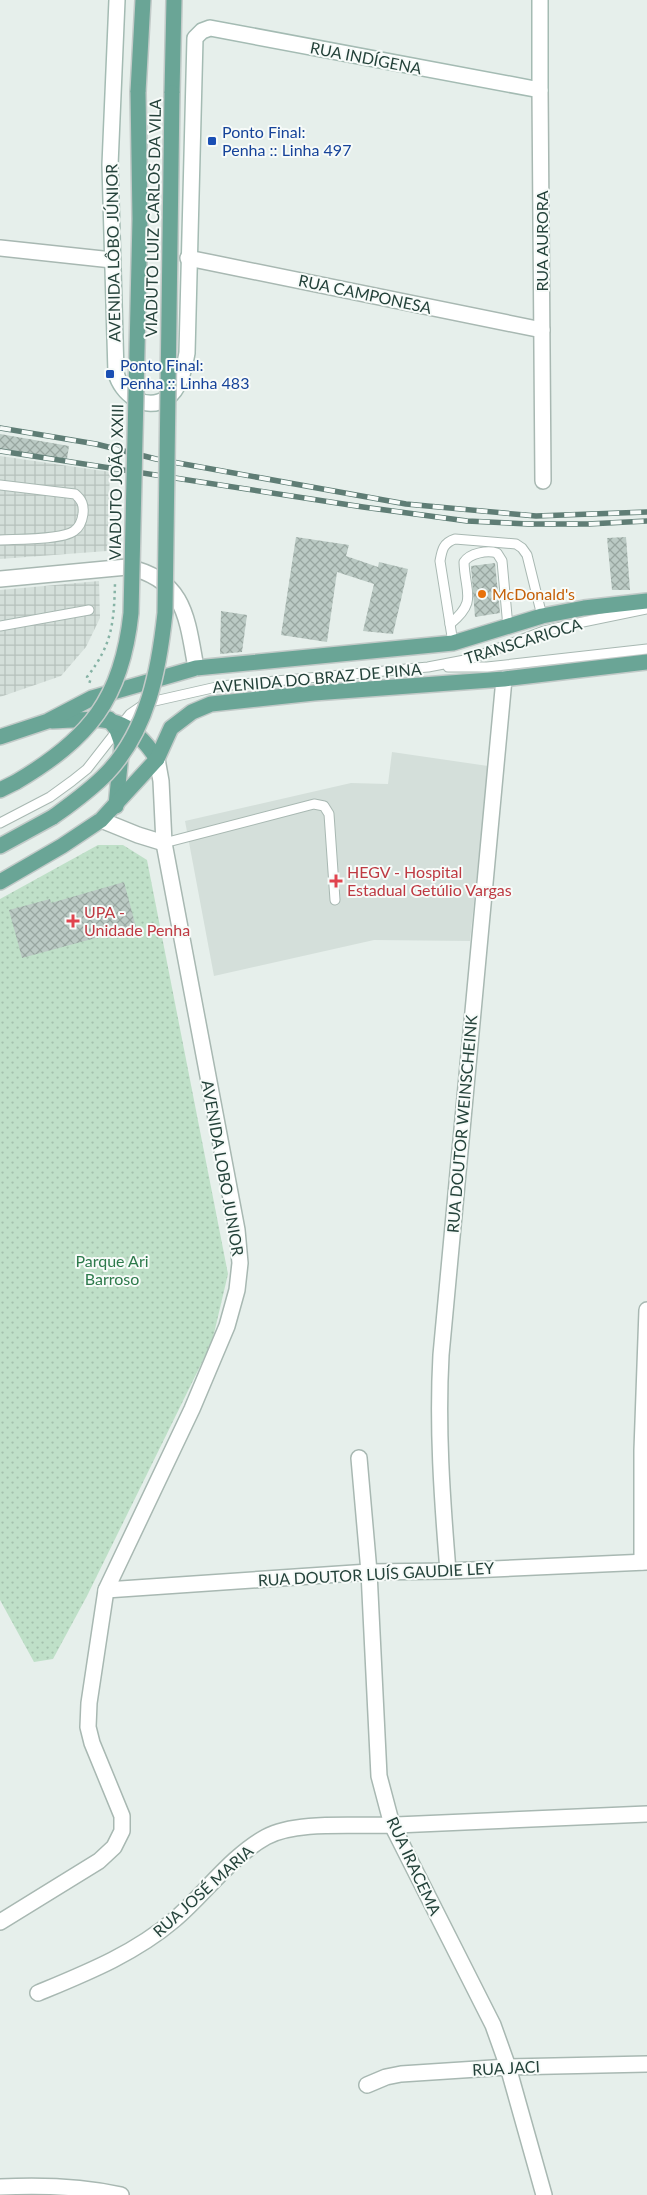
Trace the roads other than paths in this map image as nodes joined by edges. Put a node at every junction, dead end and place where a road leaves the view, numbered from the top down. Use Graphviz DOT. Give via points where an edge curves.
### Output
graph roads {
  1 [pos="117,0"];
  2 [pos="143,0"];
  3 [pos="174,0"];
  4 [pos="540,0"];
  5 [pos="195,38"];
  6 [pos="540,90"];
  7 [pos="0,248"];
  8 [pos="188,258"];
  9 [pos="112,260"];
  10 [pos="542,330"];
  11 [pos="543,481"];
  12 [pos="0,485"];
  13 [pos="0,540"];
  14 [pos="0,579"];
  15 [pos="647,601"];
  16 [pos="89,610"];
  17 [pos="647,610"];
  18 [pos="542,616"];
  19 [pos="450,624"];
  20 [pos="0,626"];
  21 [pos="508,627"];
  22 [pos="453,643"];
  23 [pos="647,649"];
  24 [pos="647,662"];
  25 [pos="428,666"];
  26 [pos="196,668"];
  27 [pos="504,679"];
  28 [pos="48,721"];
  29 [pos="116,724"];
  30 [pos="0,737"];
  31 [pos="157,759"];
  32 [pos="0,790"];
  33 [pos="116,806"];
  34 [pos="101,820"];
  35 [pos="0,823"];
  36 [pos="164,842"];
  37 [pos="0,846"];
  38 [pos="0,882"];
  39 [pos="335,900"];
  40 [pos="647,1310"];
  41 [pos="359,1458"];
  42 [pos="645,1562"];
  43 [pos="448,1571"];
  44 [pos="369,1572"];
  45 [pos="106,1590"];
  46 [pos="647,1814"];
  47 [pos="392,1825"];
  48 [pos="0,1922"];
  49 [pos="38,1993"];
  50 [pos="647,2064"];
  51 [pos="508,2067"];
  52 [pos="367,2085"];
  53 [pos="0,2187"];
  54 [pos="121,2195"];
  55 [pos="544,2195"];
  1 -- 9 [label="street, AVENIDA LÔBO JÚNIOR" via="110,165"];
  2 -- 32 [label="main road, VIADUTO JOÃO XXIII, bridge" via="138,92 140,219 128,637 113,688 101,709 71,745"];
  3 -- 37 [label="main road, VIADUTO LUIZ CARLOS DA VILA, bridge" via="162,641 149,702 129,742 108,773 53,817"];
  4 -- 6 [label="street, RUA AURORA"];
  5 -- 6 [label="street, RUA INDÍGENA" via="210,28"];
  5 -- 8 [label="street, AVENIDA LÔBO JÚNIOR"];
  6 -- 10 [label="street, RUA AURORA"];
  7 -- 9 [label="street"];
  8 -- 9 [label="street, AVENIDA LÔBO JÚNIOR" via="184,372 168,398 154,403 131,398 118,384"];
  8 -- 10 [label="street, RUA CAMPONESA"];
  10 -- 11 [label="street, RUA AURORA"];
  12 -- 13 [label="lane" via="75,494 84,507 81,523 74,531 62,536"];
  14 -- 26 [label="street" via="127,567 144,571 161,579 183,607"];
  15 -- 18 [label="main road, AVENIDA DO BRAZ DE PINA"];
  16 -- 20 [label="lane"];
  17 -- 25 [label="lane, TRANSCARIOCA" via="569,625 470,658"];
  18 -- 19 [label="lane" via="527,555 522,548 516,544 455,540 442,548 440,561"];
  18 -- 21 [label="main road, AVENIDA DO BRAZ DE PINA"];
  19 -- 21 [label="lane" via="466,608 469,600 464,562 472,555 492,551 497,552 502,561"];
  19 -- 22 [label="lane"];
  21 -- 22 [label="main road, AVENIDA DO BRAZ DE PINA"];
  22 -- 26 [label="main road, AVENIDA DO BRAZ DE PINA"];
  23 -- 25 [label="lane, TRANSCARIOCA" via="487,667"];
  24 -- 27 [label="main road, AVENIDA DO BRAZ DE PINA"];
  25 -- 29 [label="lane, TRANSCARIOCA" via="221,686 146,703"];
  26 -- 28 [label="main road, AVENIDA DO BRAZ DE PINA" via="92,698"];
  27 -- 31 [label="main road, AVENIDA DO BRAZ DE PINA" via="211,704 192,712 171,728"];
  27 -- 43 [label="street, RUA DOUTOR WEINSCHEINK" via="440,1355 439,1461"];
  28 -- 29 [label="main road"];
  28 -- 30 [label="main road, AVENIDA DO BRAZ DE PINA"];
  29 -- 31 [label="main road" via="138,735"];
  29 -- 33 [label="main road" via="122,755"];
  29 -- 35 [label="lane, TRANSCARIOCA" via="87,769 50,797"];
  31 -- 33 [label="main road, AVENIDA DO BRAZ DE PINA"];
  31 -- 36 [label="street, AVENIDA LOBO JUNIOR" via="162,781"];
  33 -- 34 [label="main road, AVENIDA DO BRAZ DE PINA"];
  34 -- 36 [label="street"];
  34 -- 38 [label="main road, AVENIDA DO BRAZ DE PINA"];
  36 -- 39 [label="lane" via="314,804 324,806 329,814"];
  36 -- 45 [label="street, AVENIDA LOBO JUNIOR" via="237,1230 240,1263 237,1290 227,1326 192,1409"];
  40 -- 42 [label="street" via="642,1450"];
  41 -- 44 [label="street, RUA IRACEMA"];
  42 -- 43 [label="street, RUA DOUTOR LUÍS GAUDIE LEY"];
  43 -- 44 [label="street, RUA DOUTOR LUÍS GAUDIE LEY"];
  44 -- 45 [label="street, RUA DOUTOR LUÍS GAUDIE LEY"];
  44 -- 47 [label="street, RUA IRACEMA" via="380,1776"];
  45 -- 48 [label="street, AVENIDA LOBO JUNIOR" via="88,1727 122,1816 122,1831 114,1847 99,1861"];
  46 -- 47 [label="street, RUA JOSÉ MARIA"];
  47 -- 49 [label="street, RUA JOSÉ MARIA" via="286,1829 268,1836 245,1851 200,1897 141,1946"];
  47 -- 51 [label="street, RUA IRACEMA" via="493,2026"];
  50 -- 51 [label="street, RUA JACI"];
  51 -- 52 [label="street, RUA JACI" via="400,2074"];
  51 -- 55 [label="street, RUA IRACEMA"];
  53 -- 54 [label="street" via="95,2189"];
}
